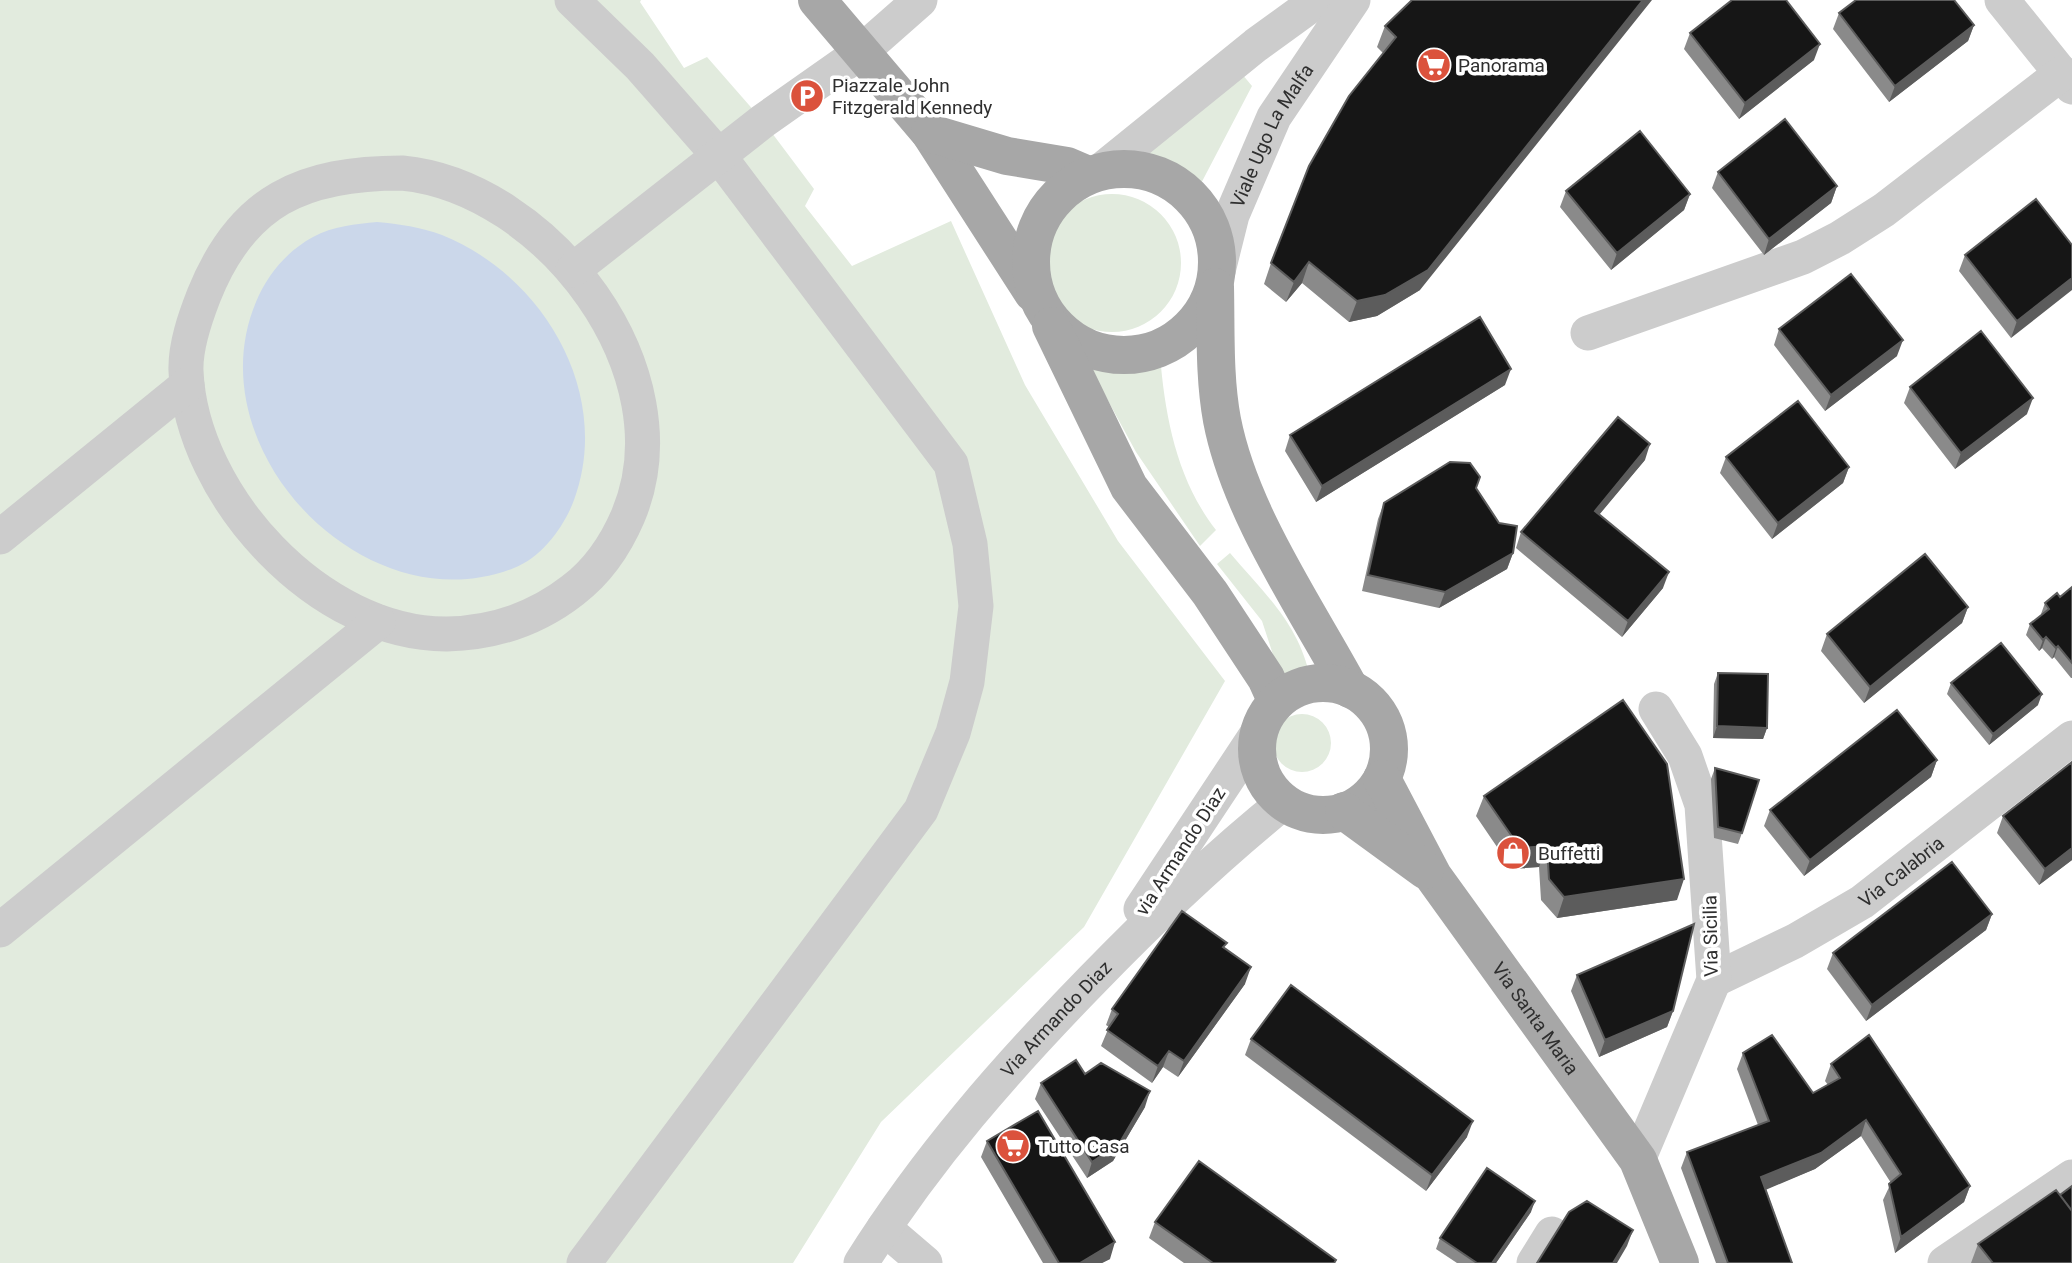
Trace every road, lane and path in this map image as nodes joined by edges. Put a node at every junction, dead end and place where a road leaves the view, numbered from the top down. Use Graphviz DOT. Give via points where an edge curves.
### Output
graph roads {
  1 [pos="572,0"];
  2 [pos="817,0"];
  3 [pos="920,0"];
  4 [pos="1318,0"];
  5 [pos="1353,0"];
  6 [pos="2002,0"];
  7 [pos="862,52"];
  8 [pos="2067,80"];
  9 [pos="930,133"];
  10 [pos="719,156"];
  11 [pos="1094,174"];
  12 [pos="573,270"];
  13 [pos="1215,284"];
  14 [pos="1043,309"];
  15 [pos="1588,332"];
  16 [pos="187,385"];
  17 [pos="0,537"];
  18 [pos="378,622"];
  19 [pos="1350,689"];
  20 [pos="1656,709"];
  21 [pos="1268,716"];
  22 [pos="2072,738"];
  23 [pos="1382,779"];
  24 [pos="1283,803"];
  25 [pos="1344,811"];
  26 [pos="1433,876"];
  27 [pos="0,930"];
  28 [pos="1100,971"];
  29 [pos="1713,980"];
  30 [pos="1639,1160"];
  31 [pos="2072,1177"];
  32 [pos="884,1228"];
  33 [pos="1552,1234"];
  34 [pos="584,1263"];
  35 [pos="862,1263"];
  36 [pos="925,1263"];
  37 [pos="1534,1263"];
  38 [pos="1680,1263"];
  39 [pos="1945,1263"];
  1 -- 10 [label="street" via="640,66"];
  2 -- 7 [label="main road"];
  3 -- 7 [label="street"];
  4 -- 11 [label="street"];
  5 -- 13 [label="street, Viale Ugo La Malfa" via="1274,117 1232,215"];
  6 -- 8 [label="street"];
  7 -- 9 [label="main road"];
  7 -- 10 [label="street"];
  8 -- 15 [label="street" via="1833,242 1803,257"];
  9 -- 11 [label="main road" via="1007,156"];
  9 -- 14 [label="main road"];
  10 -- 12 [label="street"];
  10 -- 34 [label="street" via="951,464 970,544 976,606 969,670 953,733 921,810"];
  11 -- 13 [label="main road" via="1126,168 1154,173 1178,186 1198,205 1212,229 1218,256"];
  11 -- 14 [label="main road" via="1066,188 1036,229 1030,254 1032,279"];
  12 -- 16 [label="street" via="518,219 468,188 447,181 384,173 345,176 307,186 248,221 226,250 194,324 186,358"];
  12 -- 18 [label="street" via="616,338 642,422 643,463 623,529 584,582 521,621 491,630 446,634"];
  13 -- 14 [label="main road" via="1205,309 1188,330 1166,346 1140,355 1114,356 1087,349 1064,335"];
  13 -- 19 [label="main road" via="1217,388 1230,449 1260,524"];
  14 -- 21 [label="main road" via="1129,487 1210,593 1266,678"];
  16 -- 17 [label="street"];
  16 -- 18 [label="street" via="208,455 240,514 295,572 346,607"];
  18 -- 27 [label="street"];
  19 -- 21 [label="main road" via="1314,683 1296,688"];
  19 -- 23 [label="main road" via="1368,701 1385,727 1388,759"];
  20 -- 29 [label="street, Via Sicilia" via="1685,756 1702,805"];
  21 -- 24 [label="main road" via="1256,751 1269,789"];
  21 -- 28 [label="street, via Armando Diaz"];
  22 -- 29 [label="street, Via Calabria" via="1862,902"];
  23 -- 25 [label="main road" via="1371,795"];
  23 -- 26 [label="main road, Via Santa Maria"];
  24 -- 25 [label="main road" via="1318,816"];
  24 -- 28 [label="street, Via Armando Diaz" via="1206,867"];
  25 -- 26 [label="main road"];
  26 -- 30 [label="main road, Via Santa Maria"];
  28 -- 32 [label="street, Via Armando Diaz" via="975,1105"];
  29 -- 30 [label="street, Via Sicilia"];
  30 -- 38 [label="main road, Via Santa Maria"];
  31 -- 39 [label="street"];
  32 -- 35 [label="street, Via Armando Diaz"];
  32 -- 36 [label="street"];
  33 -- 37 [label="street"];
}
